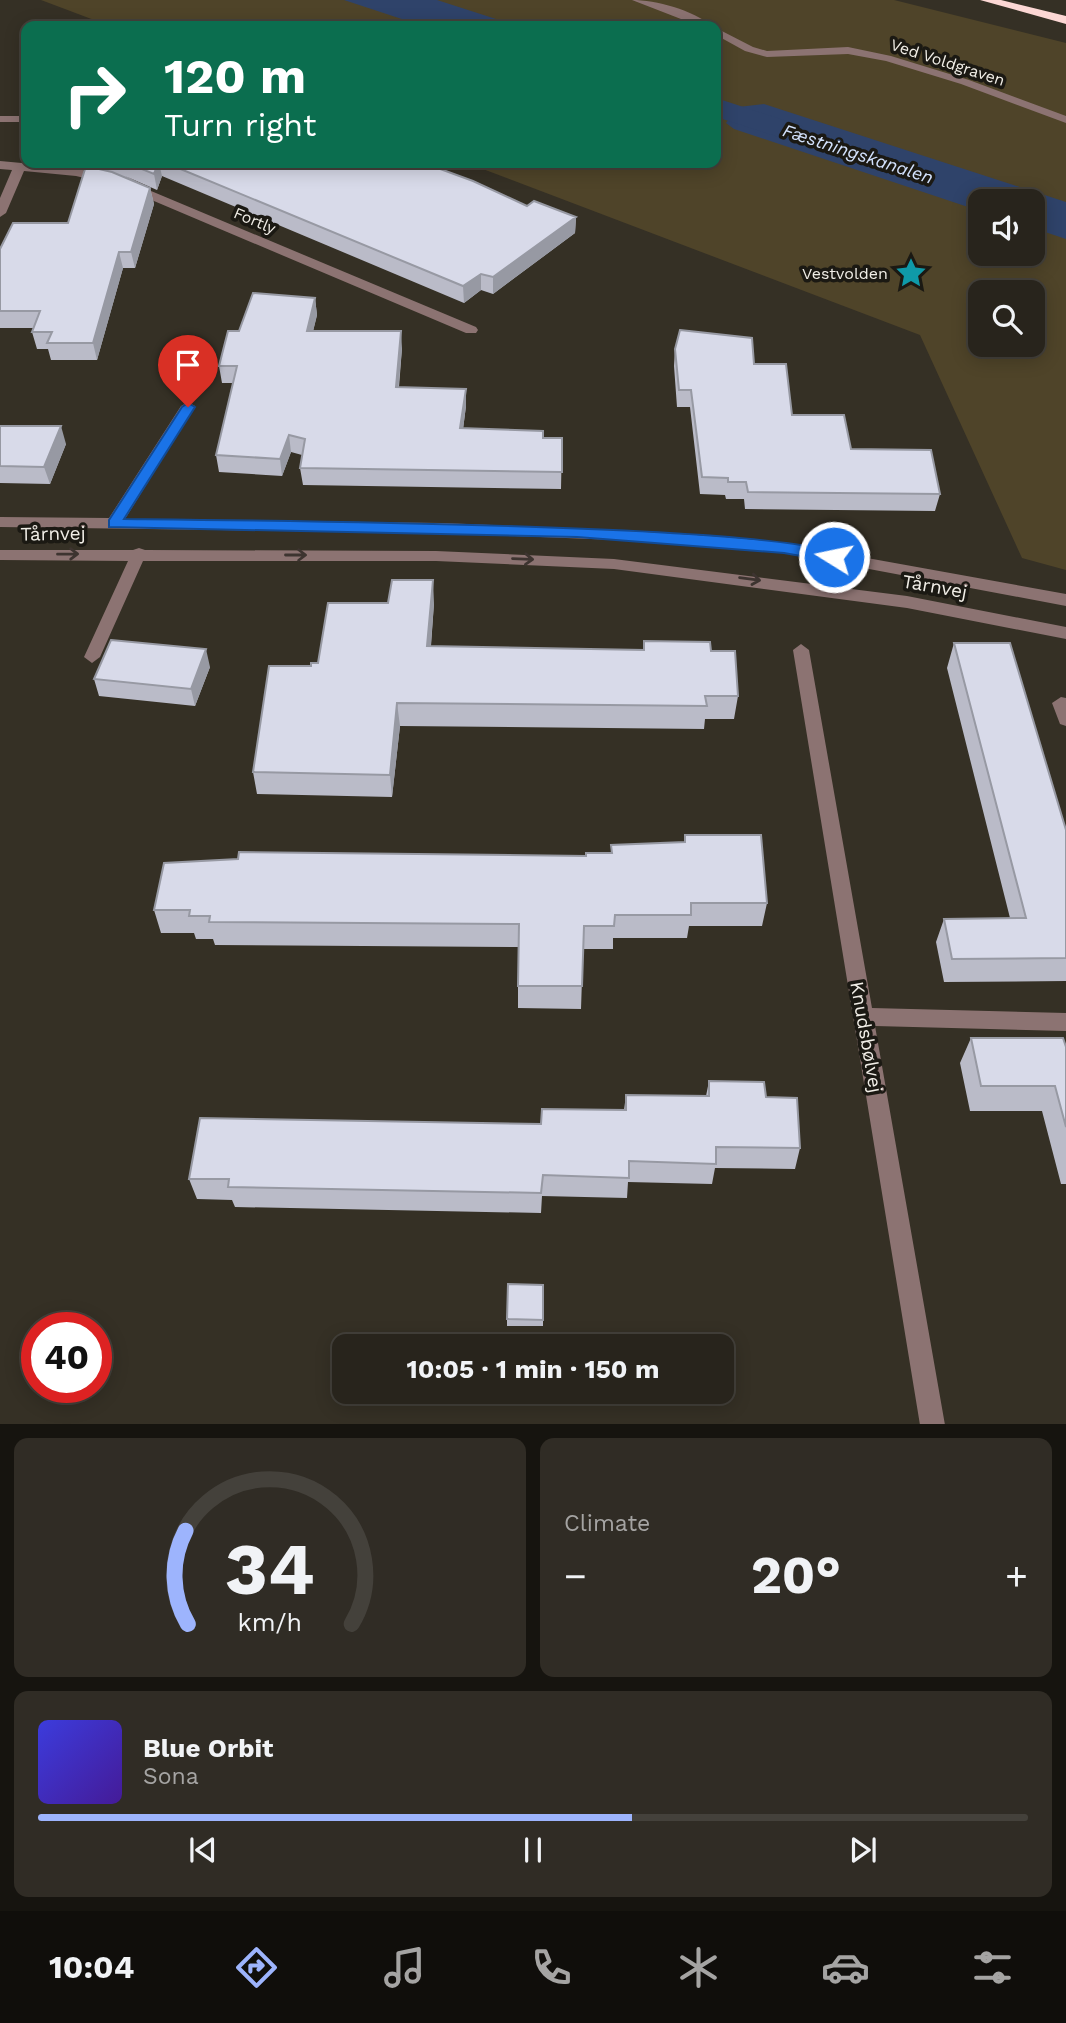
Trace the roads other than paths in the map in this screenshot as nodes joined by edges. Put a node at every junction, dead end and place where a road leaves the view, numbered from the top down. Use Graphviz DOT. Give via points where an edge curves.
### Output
graph roads {
  1 [pos="637,0"];
  2 [pos="986,0"];
  3 [pos="1066,20"];
  4 [pos="696,21"];
  5 [pos="721,34"];
  6 [pos="0,119"];
  7 [pos="21,119"];
  8 [pos="1066,120"];
  9 [pos="0,165"];
  10 [pos="21,165"];
  11 [pos="24,168"];
  12 [pos="47,168"];
  13 [pos="0,213"];
  14 [pos="471,330"];
  15 [pos="188,407"];
  16 [pos="0,522"];
  17 [pos="114,523"];
  18 [pos="139,553"];
  19 [pos="0,555"];
  20 [pos="1066,600"];
  21 [pos="1066,634"];
  22 [pos="801,650"];
  23 [pos="92,657"];
  24 [pos="864,1017"];
  25 [pos="1066,1022"];
  26 [pos="933,1424"];
  1 -- 4 [label="street"];
  2 -- 3 [label="highway"];
  5 -- 8 [label="street, Ved Voldgraven" via="754,51 783,55 858,51 912,64"];
  6 -- 7 [label="street"];
  9 -- 10 [label="street, Fortly"];
  11 -- 13 [label="street"];
  12 -- 14 [label="street, Fortly" via="120,182"];
  15 -- 17 [label="street"];
  16 -- 17 [label="street, Tårnvej"];
  17 -- 20 [label="street, Tårnvej" via="563,531 758,546"];
  19 -- 18 [label="street, Tårnvej, one-way"];
  18 -- 21 [label="street, Tårnvej, one-way" via="436,556 614,564 907,602"];
  18 -- 23 [label="street"];
  22 -- 24 [label="street, Knudsbølvej"];
  24 -- 25 [label="street"];
  24 -- 26 [label="street, Knudsbølvej"];
}
